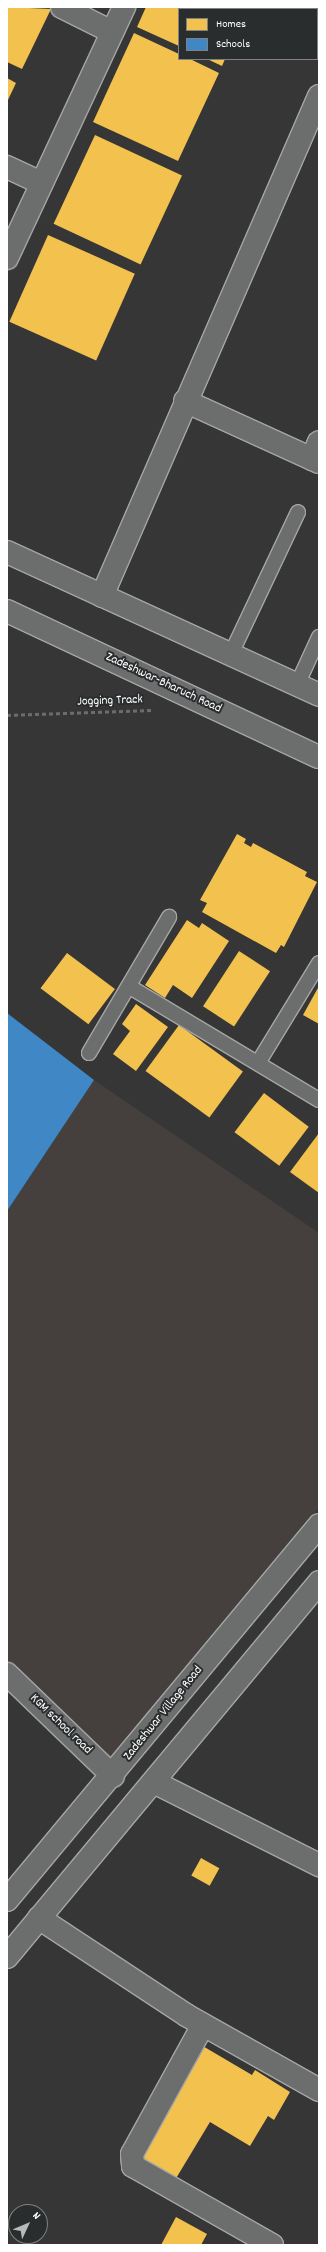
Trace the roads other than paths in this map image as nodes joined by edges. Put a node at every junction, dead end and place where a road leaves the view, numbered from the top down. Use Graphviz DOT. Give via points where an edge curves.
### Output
graph roads {
  1 [pos="62,7"];
  2 [pos="124,7"];
  3 [pos="112,32"];
  4 [pos="319,96"];
  5 [pos="313,126"];
  6 [pos="7,168"];
  7 [pos="42,183"];
  8 [pos="7,258"];
  9 [pos="185,401"];
  10 [pos="317,454"];
  11 [pos="298,512"];
  12 [pos="7,552"];
  13 [pos="102,596"];
  14 [pos="7,611"];
  15 [pos="319,637"];
  16 [pos="230,656"];
  17 [pos="297,685"];
  18 [pos="319,695"];
  19 [pos="319,757"];
  20 [pos="169,917"];
  21 [pos="319,963"];
  22 [pos="130,987"];
  23 [pos="89,1053"];
  24 [pos="258,1063"];
  25 [pos="319,1100"];
  26 [pos="319,1525"];
  27 [pos="319,1582"];
  28 [pos="7,1674"];
  29 [pos="113,1776"];
  30 [pos="154,1782"];
  31 [pos="319,1865"];
  32 [pos="9,1895"];
  33 [pos="40,1918"];
  34 [pos="7,1957"];
  35 [pos="203,2025"];
  36 [pos="319,2090"];
  37 [pos="272,2245"];
  1 -- 3 [label="street"];
  2 -- 3 [label="street"];
  3 -- 7 [label="street"];
  4 -- 5 [label="street"];
  5 -- 9 [label="street"];
  6 -- 7 [label="street"];
  7 -- 8 [label="street"];
  9 -- 10 [label="street"];
  9 -- 13 [label="street"];
  11 -- 16 [label="lane"];
  12 -- 13 [label="street"];
  13 -- 16 [label="street"];
  14 -- 19 [label="street, Zadeshwar-Bharuch Road"];
  15 -- 17 [label="lane"];
  16 -- 17 [label="street"];
  17 -- 18 [label="street"];
  20 -- 22 [label="lane"];
  21 -- 24 [label="lane"];
  22 -- 23 [label="lane"];
  22 -- 24 [label="lane"];
  24 -- 25 [label="lane"];
  26 -- 29 [label="street, Zadeshwar Village Road"];
  27 -- 30 [label="street"];
  28 -- 29 [label="street, KGM school road"];
  29 -- 32 [label="street, Zadeshwar Village Road"];
  30 -- 31 [label="street"];
  30 -- 33 [label="street"];
  33 -- 34 [label="street"];
  33 -- 35 [label="street"];
  35 -- 36 [label="street"];
  35 -- 37 [label="street" via="132,2154 133,2166"];
}
